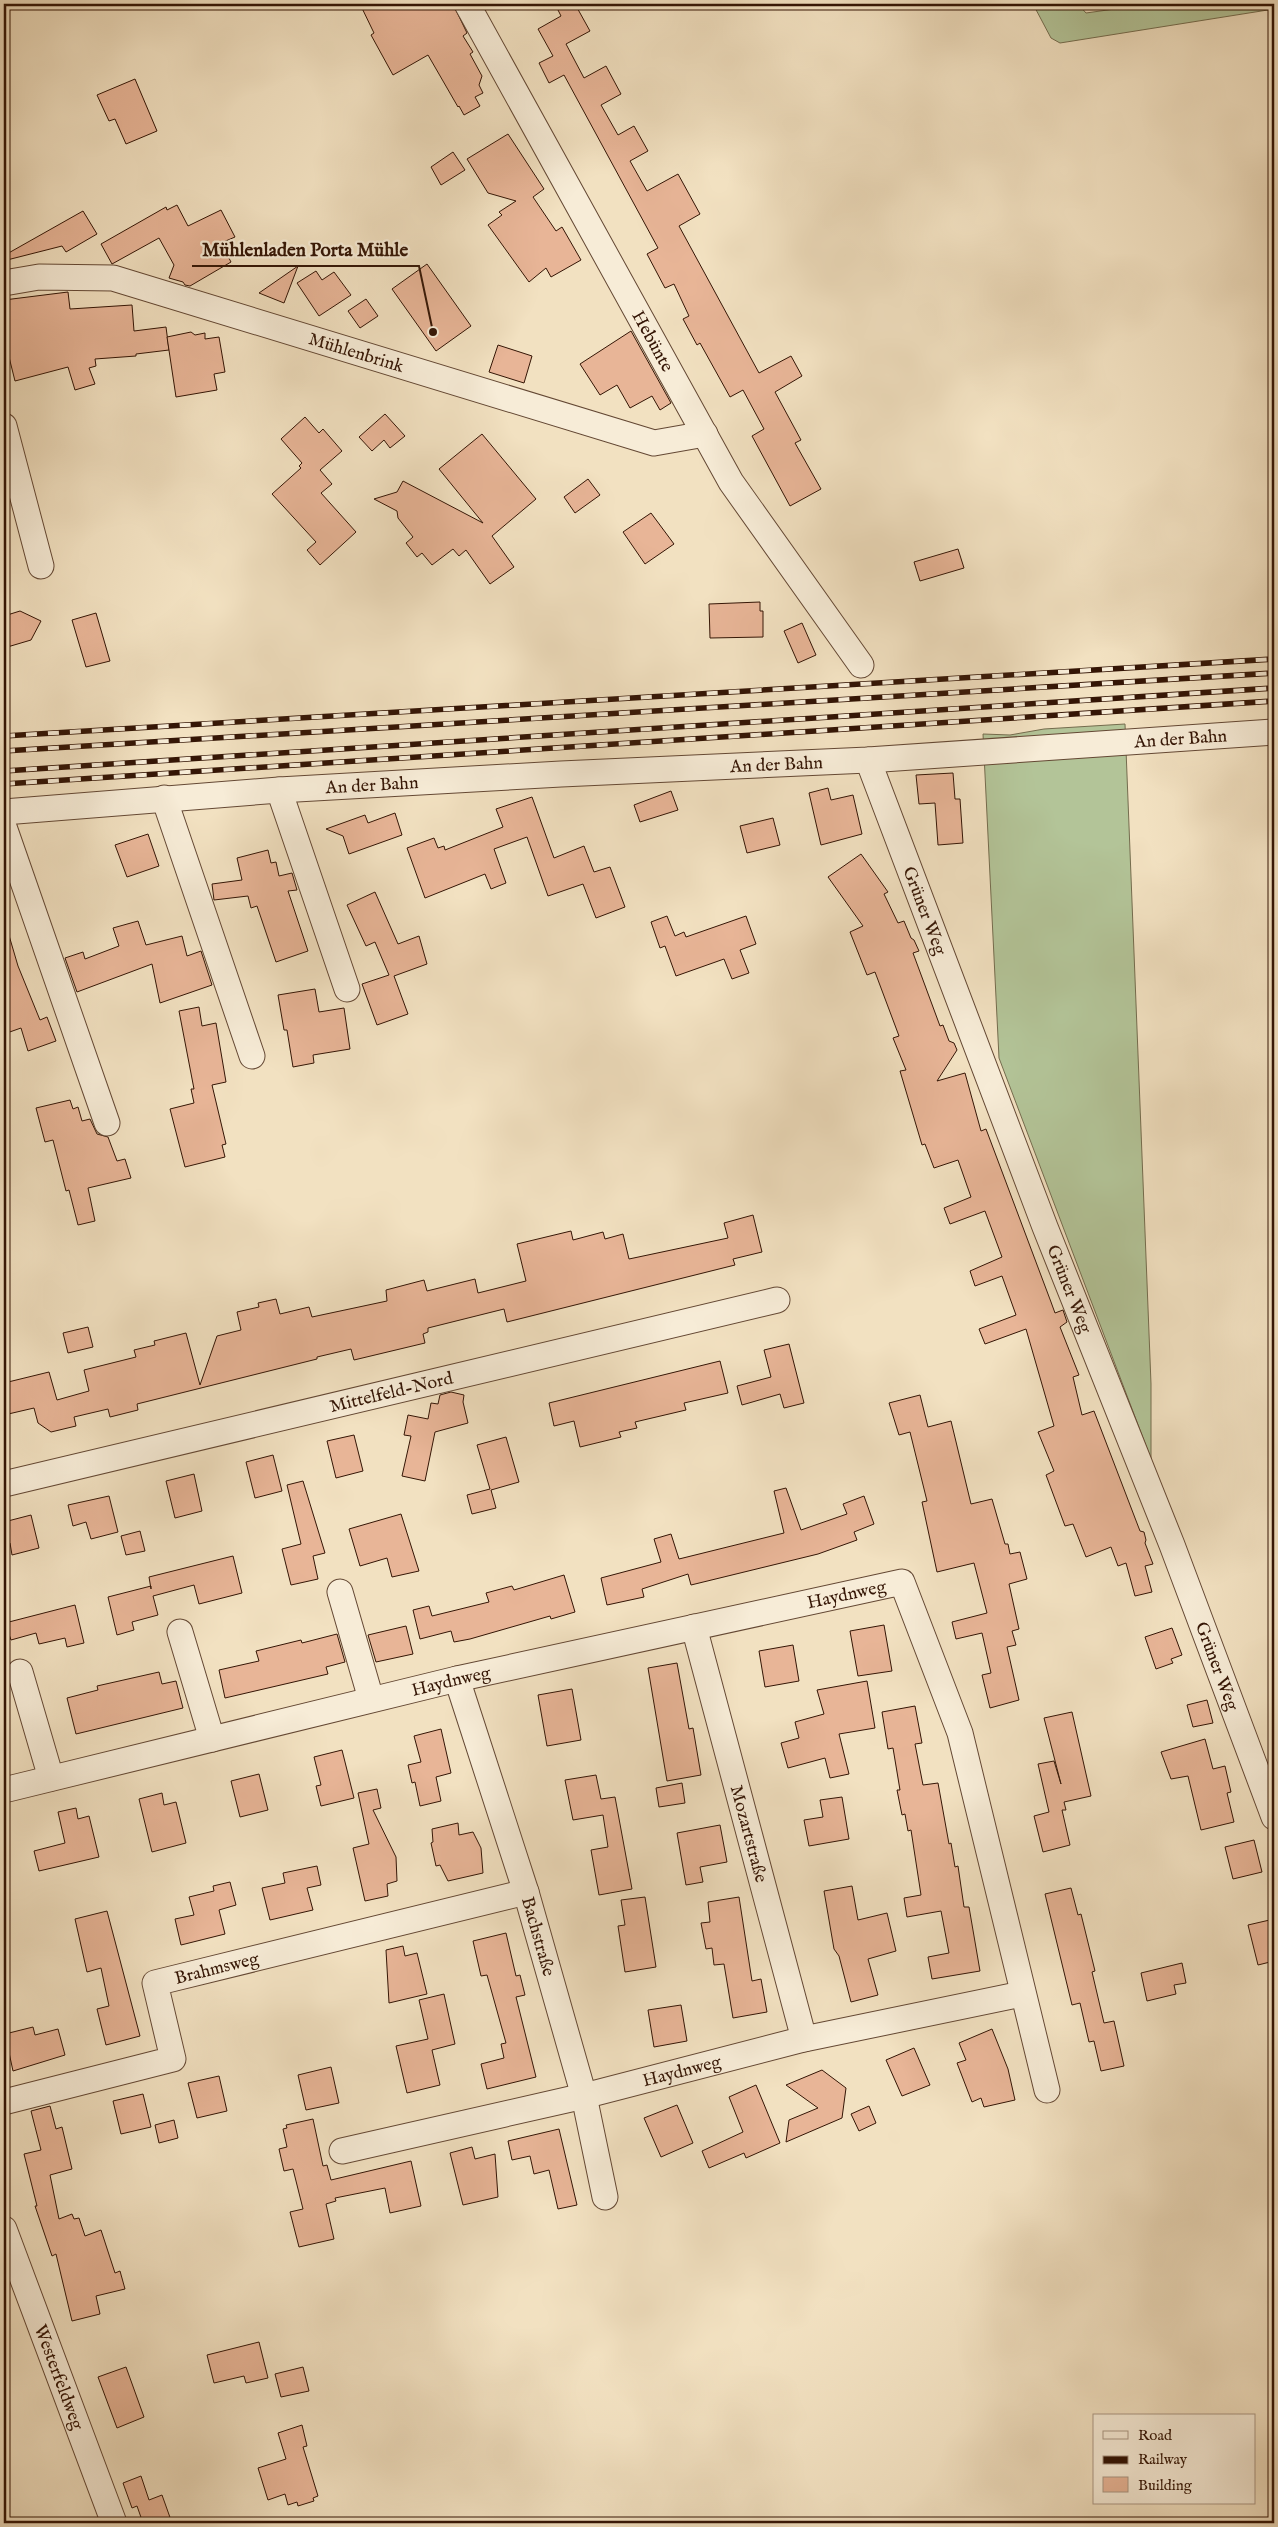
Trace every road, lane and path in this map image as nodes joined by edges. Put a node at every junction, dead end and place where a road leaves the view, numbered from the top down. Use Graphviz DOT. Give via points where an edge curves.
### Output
graph roads {
  1 [pos="467,4"];
  2 [pos="4,283"];
  3 [pos="4,426"];
  4 [pos="705,434"];
  5 [pos="41,566"];
  6 [pos="861,665"];
  7 [pos="1274,732"];
  8 [pos="868,760"];
  9 [pos="279,790"];
  10 [pos="164,798"];
  11 [pos="4,812"];
  12 [pos="4,827"];
  13 [pos="347,989"];
  14 [pos="252,1056"];
  15 [pos="107,1124"];
  16 [pos="777,1300"];
  17 [pos="4,1484"];
  18 [pos="340,1592"];
  19 [pos="694,1627"];
  20 [pos="180,1632"];
  21 [pos="20,1672"];
  22 [pos="457,1679"];
  23 [pos="371,1700"];
  24 [pos="212,1739"];
  25 [pos="51,1778"];
  26 [pos="4,1790"];
  27 [pos="1274,1817"];
  28 [pos="526,1892"];
  29 [pos="1022,1994"];
  30 [pos="804,2039"];
  31 [pos="1047,2090"];
  32 [pos="584,2096"];
  33 [pos="4,2102"];
  34 [pos="342,2151"];
  35 [pos="605,2197"];
  36 [pos="4,2229"];
  37 [pos="114,2523"];
  1 -- 4 [label="street, Hebünte"];
  2 -- 4 [label="street, Mühlenbrink" via="39,277 113,278 654,443"];
  3 -- 5 [label="street"];
  4 -- 6 [label="street, Hebünte" via="732,482"];
  7 -- 8 [label="street, An der Bahn"];
  8 -- 9 [label="street, An der Bahn"];
  8 -- 27 [label="street, Grüner Weg"];
  9 -- 10 [label="street, An der Bahn"];
  9 -- 13 [label="street"];
  10 -- 11 [label="street, An der Bahn"];
  10 -- 14 [label="street"];
  12 -- 15 [label="street"];
  16 -- 17 [label="street, Mittelfeld-Nord"];
  18 -- 23 [label="street"];
  19 -- 22 [label="street, Haydnweg"];
  19 -- 29 [label="street, Haydnweg" via="902,1582 960,1733"];
  19 -- 30 [label="street, Mozartstraße"];
  20 -- 24 [label="street"];
  21 -- 25 [label="street"];
  22 -- 23 [label="street, Haydnweg"];
  22 -- 28 [label="street, Bachstraße"];
  23 -- 24 [label="street, Haydnweg"];
  24 -- 25 [label="street, Haydnweg"];
  25 -- 26 [label="street, Haydnweg"];
  28 -- 32 [label="street, Bachstraße"];
  28 -- 33 [label="street, Brahmsweg" via="155,1983 173,2059"];
  29 -- 30 [label="street, Haydnweg"];
  29 -- 31 [label="street, Haydnweg"];
  30 -- 32 [label="street, Haydnweg"];
  32 -- 34 [label="street, Haydnweg"];
  32 -- 35 [label="street, Bachstraße"];
  36 -- 37 [label="street, Westerfeldweg"];
}
